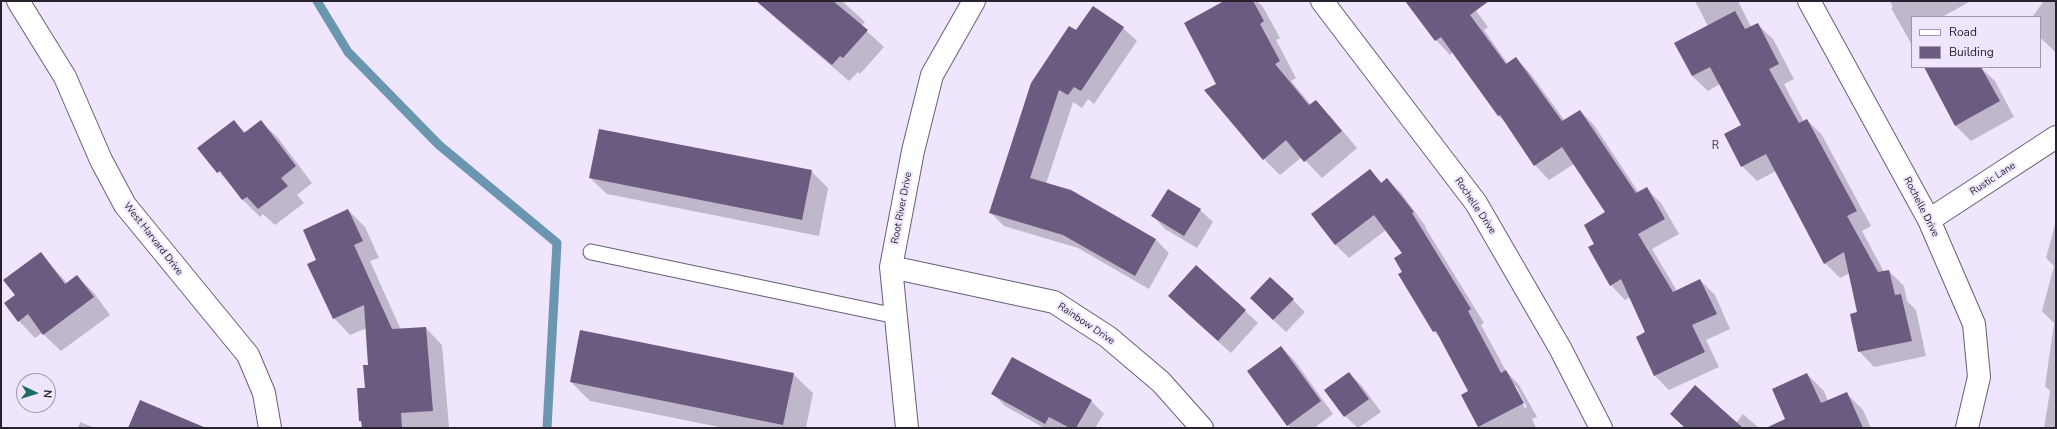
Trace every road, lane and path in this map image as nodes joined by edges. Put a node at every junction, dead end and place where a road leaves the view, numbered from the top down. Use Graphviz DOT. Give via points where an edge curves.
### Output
graph roads {
  1 [pos="18,1"];
  2 [pos="1322,1"];
  3 [pos="1809,1"];
  4 [pos="969,3"];
  5 [pos="2056,137"];
  6 [pos="1929,220"];
  7 [pos="591,252"];
  8 [pos="891,267"];
  9 [pos="896,316"];
  10 [pos="270,428"];
  11 [pos="907,428"];
  12 [pos="1202,428"];
  13 [pos="1601,428"];
  14 [pos="1967,428"];
  1 -- 10 [label="street, West Harvard Drive" via="65,77 101,160 125,205 248,355 264,393"];
  2 -- 13 [label="street, Rochelle Drive" via="1476,203 1560,348"];
  3 -- 6 [label="street, Rochelle Drive"];
  4 -- 8 [label="street, Root River Drive" via="932,75 913,151"];
  5 -- 6 [label="street, Rustic Lane"];
  6 -- 14 [label="street, Rochelle Drive" via="1974,324 1979,377"];
  7 -- 9 [label="lane"];
  8 -- 9 [label="street, Root River Drive"];
  8 -- 12 [label="street, Rainbow Drive" via="1054,302 1108,337 1161,382"];
  9 -- 11 [label="street, Root River Drive"];
}
